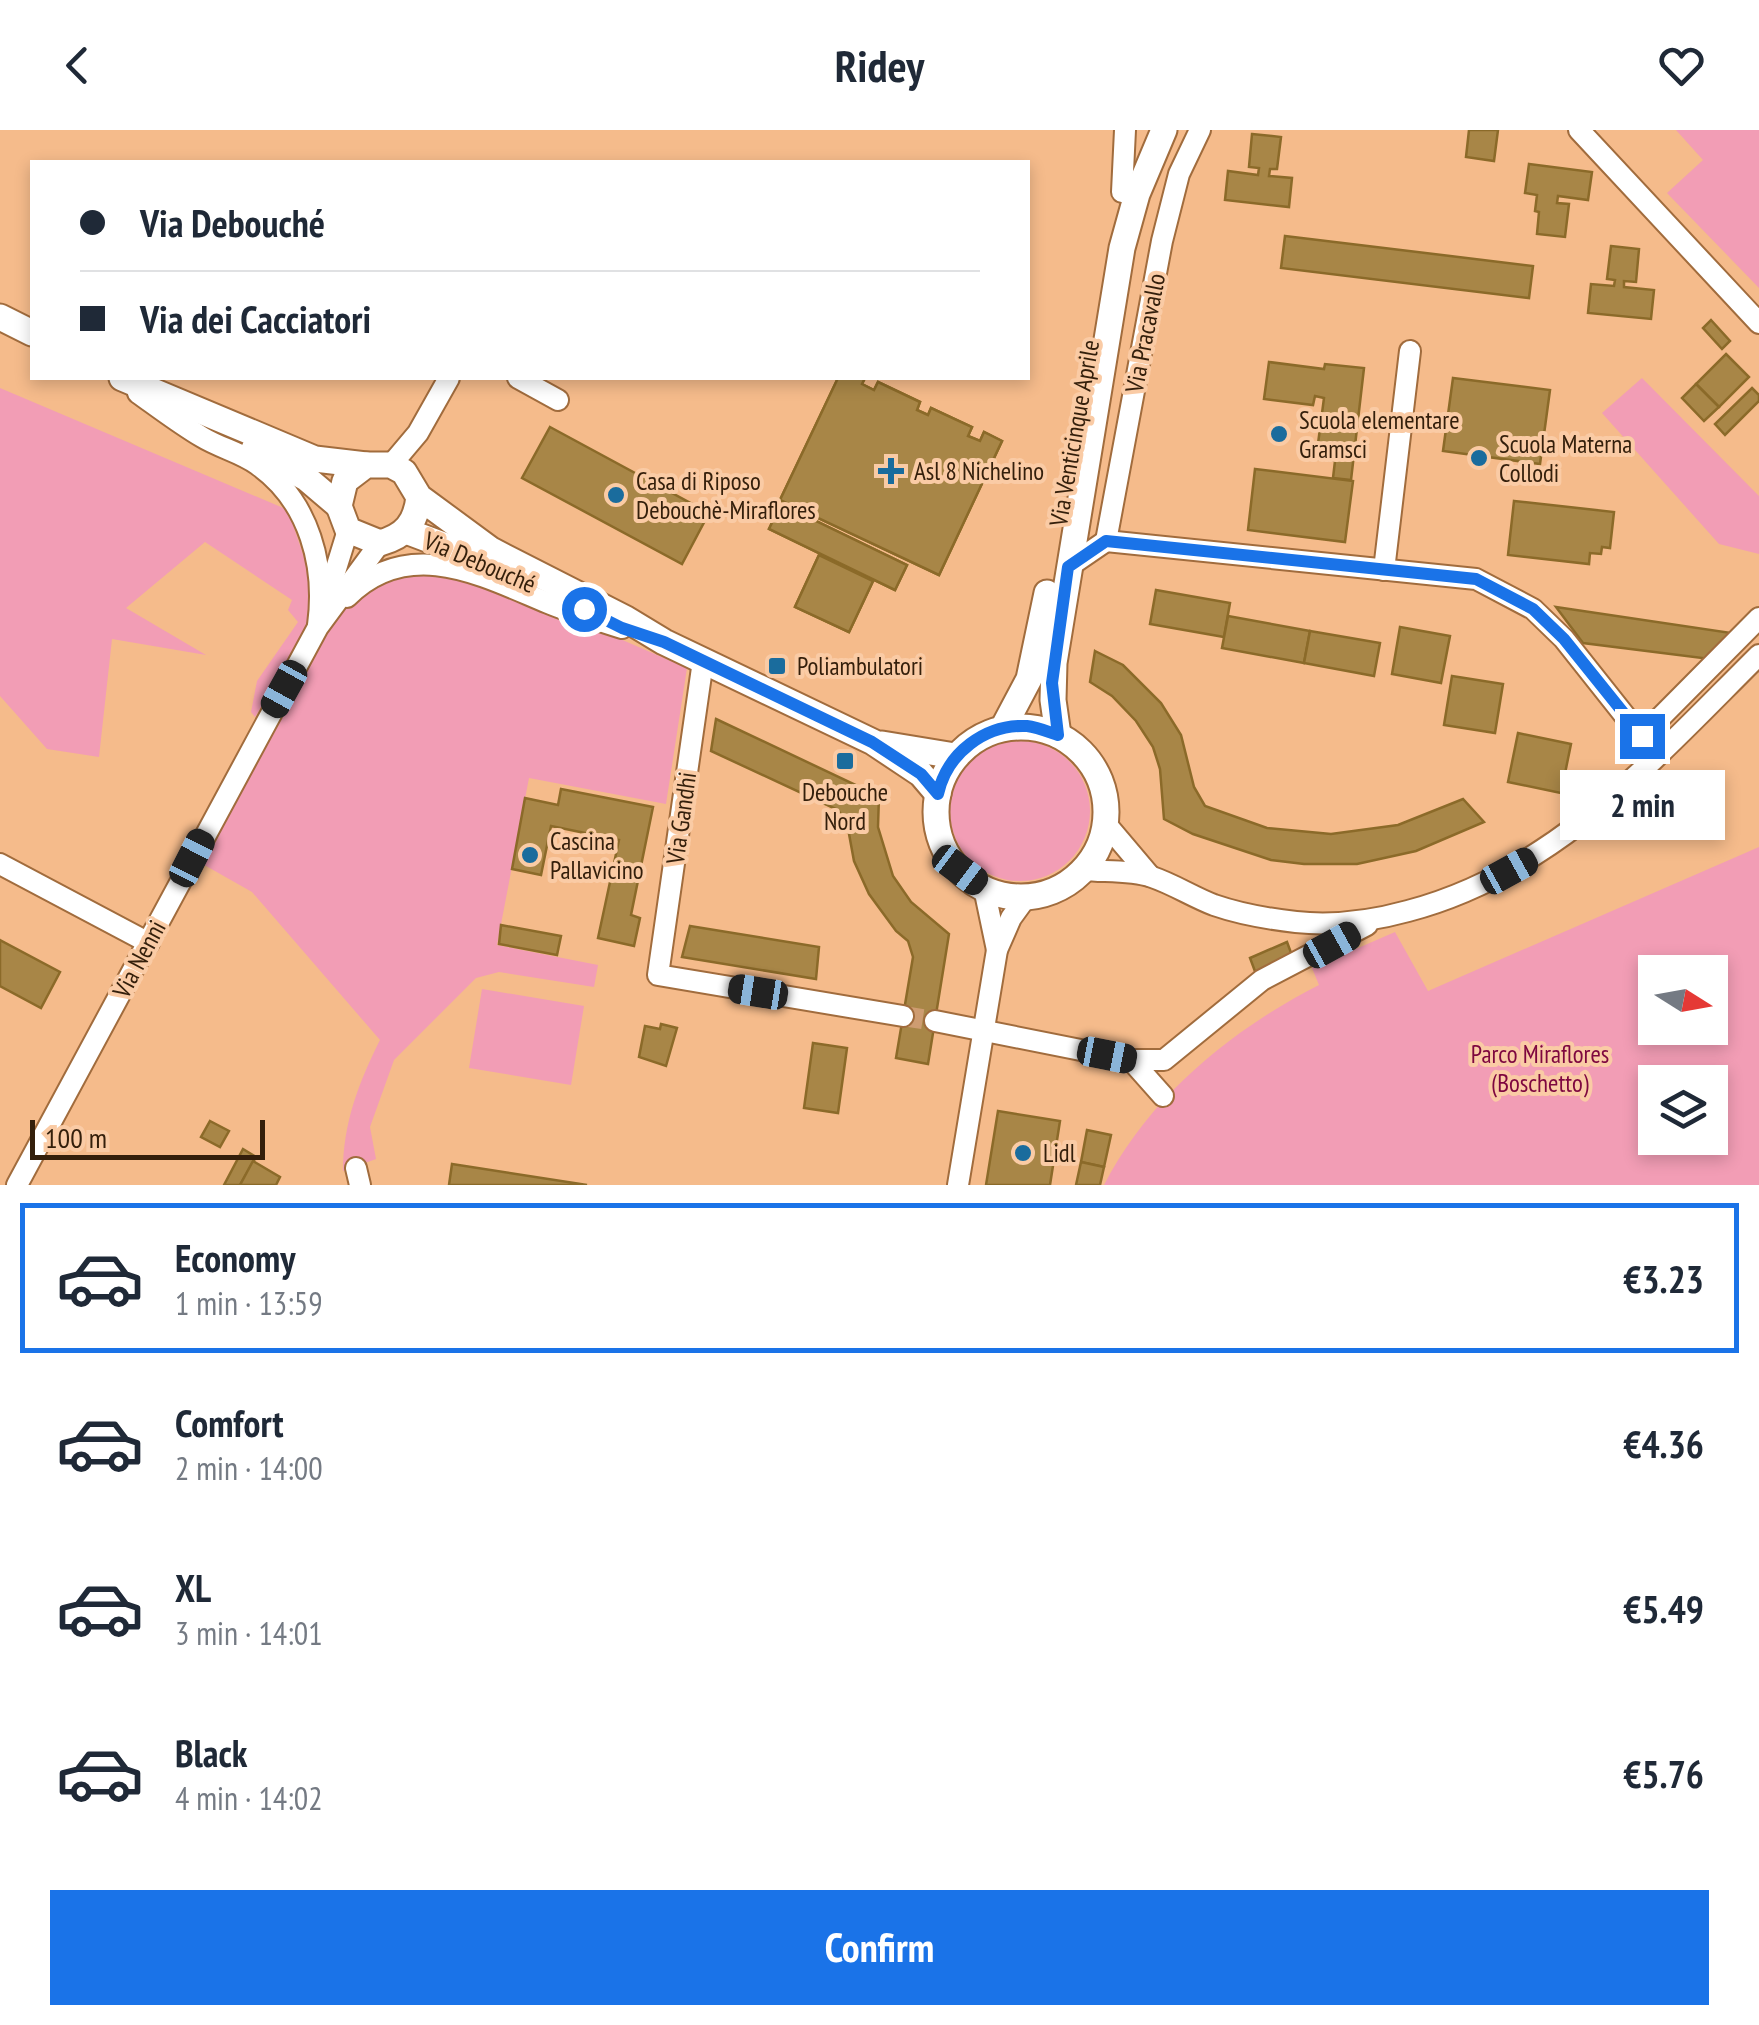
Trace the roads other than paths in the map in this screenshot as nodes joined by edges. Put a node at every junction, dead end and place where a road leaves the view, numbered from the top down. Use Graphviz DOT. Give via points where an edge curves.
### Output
graph roads {
  1 [pos="1126,130"];
  2 [pos="1145,130"];
  3 [pos="1164,130"];
  4 [pos="1200,130"];
  5 [pos="1579,130"];
  6 [pos="1122,192"];
  7 [pos="0,317"];
  8 [pos="1759,323"];
  9 [pos="30,332"];
  10 [pos="1410,350"];
  11 [pos="121,380"];
  12 [pos="122,380"];
  13 [pos="122,380"];
  14 [pos="448,380"];
  15 [pos="522,380"];
  16 [pos="558,400"];
  17 [pos="396,476"];
  18 [pos="1077,512"];
  19 [pos="343,518"];
  20 [pos="406,531"];
  21 [pos="1106,541"];
  22 [pos="380,543"];
  23 [pos="1068,567"];
  24 [pos="1384,570"];
  25 [pos="1759,618"];
  26 [pos="318,627"];
  27 [pos="622,628"];
  28 [pos="664,642"];
  29 [pos="1759,655"];
  30 [pos="703,661"];
  31 [pos="1003,728"];
  32 [pos="1058,735"];
  33 [pos="1642,736"];
  34 [pos="872,742"];
  35 [pos="1656,755"];
  36 [pos="955,756"];
  37 [pos="938,794"];
  38 [pos="1106,824"];
  39 [pos="0,864"];
  40 [pos="1084,870"];
  41 [pos="1150,876"];
  42 [pos="984,888"];
  43 [pos="1027,896"];
  44 [pos="1379,919"];
  45 [pos="149,943"];
  46 [pos="998,950"];
  47 [pos="903,1016"];
  48 [pos="935,1022"];
  49 [pos="984,1031"];
  50 [pos="1131,1060"];
  51 [pos="1163,1096"];
  52 [pos="17,1185"];
  53 [pos="958,1185"];
  1 -- 6 [label="street, Via Venticinque Aprile"];
  2 -- 6 [label="main road, Via Venticinque Aprile"];
  3 -- 18 [label="main road, Via Venticinque Aprile" via="1122,248"];
  4 -- 21 [label="street, Via Pracavallo" via="1179,174 1162,241"];
  5 -- 8 [label="street"];
  6 -- 31 [label="main road, Via Venticinque Aprile" via="1103,256 1036,657"];
  7 -- 9 [label="main road"];
  10 -- 24 [label="street"];
  11 -- 26 [label="street, Via Nenni" via="204,438 259,465 279,486 304,518 316,550"];
  12 -- 17 [label="main road, Via Debouché" via="315,459"];
  13 -- 19 [label="main road" via="306,478"];
  14 -- 17 [label="street"];
  15 -- 16 [label="street"];
  17 -- 19 [label="main road" via="345,481"];
  17 -- 20 [label="main road, Via Debouché" via="413,521"];
  17 -- 28 [label="main road, Via Debouché" via="491,550"];
  18 -- 21 [label="street, Via Venticinque Aprile"];
  18 -- 23 [label="main road, Via Venticinque Aprile"];
  19 -- 22 [label="main road"];
  19 -- 26 [label="street, Via Nenni"];
  20 -- 22 [label="main road, Via Debouché"];
  20 -- 27 [label="main road, Via Debouché" via="480,558"];
  21 -- 23 [label="street, Via Venticinque Aprile"];
  21 -- 24 [label="street"];
  22 -- 26 [label="street, Via Nenni"];
  23 -- 32 [label="main road, Via Venticinque Aprile" via="1052,683"];
  24 -- 33 [label="street" via="1476,579 1533,609"];
  25 -- 33 [label="street"];
  26 -- 27 [label="street, Via Nenni" via="354,590 393,568 424,564 459,566"];
  26 -- 45 [label="street, Via Nenni"];
  27 -- 28 [label="main road, Via Debouché"];
  28 -- 30 [label="main road, Via Debouché"];
  29 -- 35 [label="street"];
  30 -- 34 [label="main road, Via Debouché"];
  30 -- 47 [label="street, Via Gandhi" via="658,976"];
  31 -- 32 [label="main road" via="1029,726"];
  31 -- 36 [label="main road"];
  32 -- 38 [label="main road" via="1096,770"];
  33 -- 35 [label="street"];
  34 -- 36 [label="main road, Via Debouché"];
  34 -- 37 [label="main road, Via Debouché" via="921,774"];
  35 -- 44 [label="street" via="1550,848 1485,885"];
  36 -- 37 [label="main road"];
  37 -- 42 [label="main road" via="944,848"];
  38 -- 40 [label="main road"];
  38 -- 41 [label="street"];
  39 -- 45 [label="street"];
  40 -- 41 [label="street"];
  40 -- 43 [label="main road" via="1062,887"];
  41 -- 44 [label="street" via="1239,912 1297,922"];
  42 -- 43 [label="main road"];
  42 -- 46 [label="street"];
  43 -- 46 [label="street"];
  44 -- 50 [label="street" via="1262,980 1164,1060"];
  45 -- 52 [label="street, Via Nenni"];
  46 -- 49 [label="street"];
  48 -- 49 [label="street"];
  49 -- 50 [label="street"];
  49 -- 53 [label="street"];
  50 -- 51 [label="street"];
}
